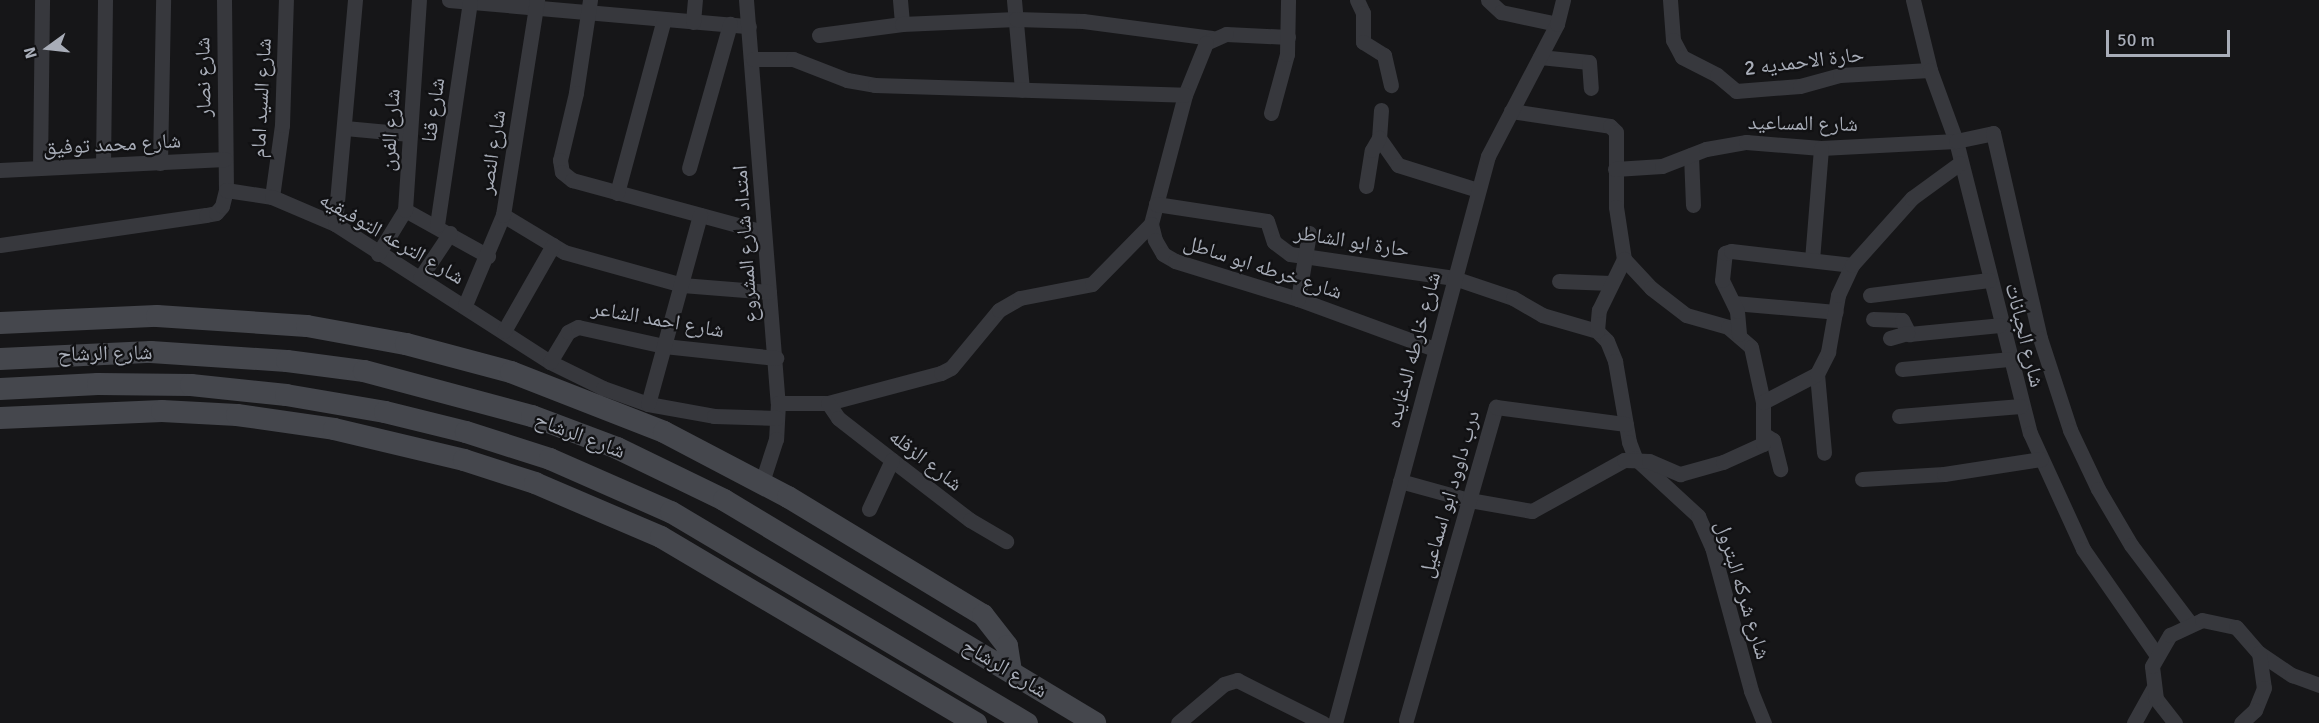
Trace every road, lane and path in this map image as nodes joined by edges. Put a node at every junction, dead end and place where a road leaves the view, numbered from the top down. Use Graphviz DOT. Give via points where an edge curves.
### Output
graph roads {
  1 [pos="42,0"];
  2 [pos="105,0"];
  3 [pos="163,0"];
  4 [pos="224,0"];
  5 [pos="286,0"];
  6 [pos="355,0"];
  7 [pos="419,0"];
  8 [pos="449,0"];
  9 [pos="695,0"];
  10 [pos="746,0"];
  11 [pos="900,0"];
  12 [pos="1014,0"];
  13 [pos="1288,0"];
  14 [pos="1488,0"];
  15 [pos="1563,0"];
  16 [pos="1670,0"];
  17 [pos="1913,0"];
  18 [pos="470,2"];
  19 [pos="1360,2"];
  20 [pos="536,4"];
  21 [pos="590,7"];
  22 [pos="1016,19"];
  23 [pos="664,20"];
  24 [pos="693,22"];
  25 [pos="730,24"];
  26 [pos="902,24"];
  27 [pos="1557,24"];
  28 [pos="749,26"];
  29 [pos="819,35"];
  30 [pos="1288,37"];
  31 [pos="1212,38"];
  32 [pos="1540,57"];
  33 [pos="753,59"];
  34 [pos="1930,70"];
  35 [pos="1391,85"];
  36 [pos="1591,88"];
  37 [pos="1022,90"];
  38 [pos="1185,95"];
  39 [pos="1381,111"];
  40 [pos="1511,111"];
  41 [pos="1271,113"];
  42 [pos="345,128"];
  43 [pos="1993,133"];
  44 [pos="410,134"];
  45 [pos="1379,138"];
  46 [pos="1956,141"];
  47 [pos="1821,148"];
  48 [pos="1691,155"];
  49 [pos="225,159"];
  50 [pos="160,163"];
  51 [pos="1960,163"];
  52 [pos="103,165"];
  53 [pos="40,168"];
  54 [pos="688,168"];
  55 [pos="0,170"];
  56 [pos="1615,170"];
  57 [pos="1366,186"];
  58 [pos="226,190"];
  59 [pos="1478,190"];
  60 [pos="617,193"];
  61 [pos="272,197"];
  62 [pos="1156,204"];
  63 [pos="1694,206"];
  64 [pos="405,210"];
  65 [pos="502,215"];
  66 [pos="700,215"];
  67 [pos="335,224"];
  68 [pos="1151,224"];
  69 [pos="444,229"];
  70 [pos="765,232"];
  71 [pos="1309,233"];
  72 [pos="0,245"];
  73 [pos="553,245"];
  74 [pos="378,254"];
  75 [pos="488,256"];
  76 [pos="1305,258"];
  77 [pos="1624,259"];
  78 [pos="1812,260"];
  79 [pos="1852,265"];
  80 [pos="420,278"];
  81 [pos="1454,278"];
  82 [pos="1989,280"];
  83 [pos="1559,281"];
  84 [pos="1611,283"];
  85 [pos="682,285"];
  86 [pos="769,292"];
  87 [pos="1870,295"];
  88 [pos="1298,299"];
  89 [pos="1734,303"];
  90 [pos="465,305"];
  91 [pos="1836,312"];
  92 [pos="1874,319"];
  93 [pos="0,323"];
  94 [pos="2000,325"];
  95 [pos="504,331"];
  96 [pos="1597,331"];
  97 [pos="1907,333"];
  98 [pos="1739,334"];
  99 [pos="1890,338"];
  100 [pos="664,346"];
  101 [pos="1435,350"];
  102 [pos="0,358"];
  103 [pos="776,358"];
  104 [pos="2008,359"];
  105 [pos="550,362"];
  106 [pos="1902,369"];
  107 [pos="1817,374"];
  108 [pos="0,389"];
  109 [pos="1763,402"];
  110 [pos="828,403"];
  111 [pos="648,404"];
  112 [pos="2021,406"];
  113 [pos="778,411"];
  114 [pos="1899,416"];
  115 [pos="0,418"];
  116 [pos="1626,424"];
  117 [pos="1765,435"];
  118 [pos="1824,453"];
  119 [pos="1635,458"];
  120 [pos="2041,459"];
  121 [pos="892,460"];
  122 [pos="1780,469"];
  123 [pos="1862,479"];
  124 [pos="1400,481"];
  125 [pos="762,482"];
  126 [pos="1469,500"];
  127 [pos="869,508"];
  128 [pos="1006,541"];
  129 [pos="2190,623"];
  130 [pos="2259,653"];
  131 [pos="2156,654"];
  132 [pos="1011,672"];
  133 [pos="2319,685"];
  134 [pos="2153,689"];
  135 [pos="1406,720"];
  136 [pos="2170,721"];
  137 [pos="976,723"];
  138 [pos="1027,723"];
  139 [pos="1095,723"];
  140 [pos="1178,723"];
  141 [pos="1323,723"];
  142 [pos="1335,723"];
  143 [pos="1764,723"];
  144 [pos="2133,723"];
  145 [pos="2241,723"];
  1 -- 53 [label="street"];
  2 -- 52 [label="street"];
  3 -- 50 [label="street"];
  4 -- 49 [label="street, شارع نصار"];
  5 -- 61 [label="street, شارع السيد امام" via="282,125"];
  6 -- 42 [label="street"];
  7 -- 44 [label="street, شارع الفرن"];
  8 -- 18 [label="street"];
  9 -- 24 [label="street"];
  10 -- 28 [label="street, امتداد شارع المشروع"];
  11 -- 26 [label="street"];
  12 -- 22 [label="street"];
  13 -- 30 [label="street"];
  14 -- 27 [label="street" via="1501,12"];
  15 -- 27 [label="street, شارع خارطه الدغايده"];
  16 -- 34 [label="street, حارة الاحمديه 2" via="1673,40 1682,57 1717,75 1736,91 1800,86 1840,75"];
  17 -- 34 [label="street, شارع الجبانات"];
  18 -- 20 [label="street"];
  18 -- 69 [label="street, شارع قنا"];
  19 -- 35 [label="street" via="1364,42 1384,55"];
  20 -- 21 [label="street"];
  20 -- 65 [label="street, شارع النصر"];
  21 -- 23 [label="street"];
  21 -- 60 [label="street" via="560,160 562,172 572,180"];
  22 -- 26 [label="street"];
  22 -- 31 [label="street" via="1083,21"];
  22 -- 37 [label="street"];
  23 -- 24 [label="street"];
  23 -- 60 [label="street"];
  24 -- 25 [label="street"];
  25 -- 28 [label="street"];
  25 -- 54 [label="street"];
  26 -- 29 [label="street"];
  27 -- 32 [label="street, شارع خارطه الدغايده"];
  28 -- 33 [label="street, امتداد شارع المشروع"];
  30 -- 31 [label="street" via="1245,33"];
  30 -- 41 [label="street" via="1283,78"];
  31 -- 38 [label="street" via="1201,51"];
  32 -- 36 [label="street" via="1589,62"];
  32 -- 40 [label="street, شارع خارطه الدغايده"];
  33 -- 37 [label="street" via="793,59 847,80 874,85"];
  33 -- 70 [label="street, امتداد شارع المشروع"];
  34 -- 46 [label="street, شارع الجبانات"];
  37 -- 38 [label="street"];
  38 -- 62 [label="street"];
  39 -- 45 [label="street"];
  40 -- 56 [label="street" via="1614,128"];
  40 -- 59 [label="street, شارع خارطه الدغايده" via="1488,156"];
  42 -- 44 [label="street"];
  42 -- 67 [label="street"];
  43 -- 46 [label="street, شارع المساعيد"];
  43 -- 129 [label="street, شارع الجبانات" via="2040,338 2070,430 2114,518"];
  44 -- 64 [label="street, شارع الفرن"];
  45 -- 57 [label="street" via="1372,150"];
  45 -- 59 [label="street" via="1392,160 1405,170"];
  46 -- 47 [label="street, شارع المساعيد"];
  46 -- 51 [label="street, شارع الجبانات"];
  47 -- 48 [label="street, شارع المساعيد" via="1746,142"];
  47 -- 78 [label="street"];
  48 -- 56 [label="street, شارع المساعيد" via="1662,166"];
  48 -- 63 [label="street"];
  49 -- 50 [label="street, شارع محمد توفيق"];
  49 -- 58 [label="street, شارع نصار"];
  50 -- 52 [label="street, شارع محمد توفيق"];
  51 -- 79 [label="street" via="1912,198"];
  51 -- 82 [label="street, شارع الجبانات"];
  52 -- 53 [label="street, شارع محمد توفيق"];
  53 -- 55 [label="street, شارع محمد توفيق"];
  56 -- 77 [label="street"];
  58 -- 61 [label="street, شارع الترعه التوفيقيه"];
  58 -- 72 [label="street" via="222,206 206,216"];
  59 -- 81 [label="street, شارع خارطه الدغايده"];
  60 -- 66 [label="street"];
  61 -- 67 [label="street, شارع الترعه التوفيقيه"];
  62 -- 68 [label="street"];
  62 -- 76 [label="street, حارة ابو الشاطر" via="1267,221 1280,250"];
  64 -- 69 [label="street"];
  64 -- 74 [label="street, شارع الفرن"];
  65 -- 73 [label="street"];
  65 -- 75 [label="street, شارع النصر"];
  66 -- 70 [label="street"];
  66 -- 85 [label="street"];
  67 -- 74 [label="street, شارع الترعه التوفيقيه"];
  68 -- 88 [label="street, شارع خرطه ابو ساطل" via="1163,254 1175,261"];
  68 -- 110 [label="street, شارع الترعه التوفيقيه" via="1092,284 1020,298 999,309 951,368"];
  69 -- 75 [label="street"];
  69 -- 80 [label="street"];
  70 -- 86 [label="street, امتداد شارع المشروع"];
  71 -- 76 [label="street"];
  73 -- 85 [label="street"];
  73 -- 95 [label="street"];
  74 -- 80 [label="street, شارع الترعه التوفيقيه"];
  75 -- 90 [label="street, شارع النصر"];
  76 -- 81 [label="street, حارة ابو الشاطر"];
  76 -- 88 [label="street"];
  77 -- 84 [label="street"];
  77 -- 98 [label="street" via="1651,288 1686,315"];
  78 -- 79 [label="street"];
  78 -- 89 [label="street" via="1725,253 1722,280"];
  79 -- 91 [label="street" via="1843,278"];
  80 -- 90 [label="street, شارع الترعه التوفيقيه"];
  81 -- 96 [label="street, حارة ابو الشاطر" via="1513,298 1542,315"];
  81 -- 101 [label="street, شارع خارطه الدغايده"];
  82 -- 87 [label="street"];
  82 -- 94 [label="street, شارع الجبانات"];
  83 -- 84 [label="street"];
  84 -- 96 [label="street" via="1599,310"];
  85 -- 86 [label="street"];
  85 -- 100 [label="street"];
  86 -- 103 [label="street, امتداد شارع المشروع"];
  88 -- 101 [label="street, شارع خرطه ابو ساطل"];
  89 -- 91 [label="street"];
  89 -- 98 [label="street"];
  90 -- 95 [label="street, شارع الترعه التوفيقيه"];
  91 -- 107 [label="street" via="1828,352"];
  92 -- 97 [label="street" via="1902,320"];
  93 -- 125 [label="main road" via="104,316 189,317 307,326 406,344 511,372 601,404"];
  94 -- 97 [label="street"];
  94 -- 104 [label="street, شارع الجبانات"];
  95 -- 105 [label="street, شارع الترعه التوفيقيه"];
  96 -- 116 [label="street" via="1607,341 1615,361"];
  97 -- 99 [label="street"];
  98 -- 109 [label="street" via="1751,347"];
  100 -- 103 [label="street, شارع احمد الشاعر"];
  100 -- 105 [label="street, شارع احمد الشاعر" via="578,327 568,332"];
  100 -- 111 [label="street"];
  101 -- 124 [label="street, شارع خارطه الدغايده"];
  102 -- 132 [label="main road, شارع الرشاح" via="151,352 287,361 364,371 532,416 682,478"];
  103 -- 113 [label="street, امتداد شارع المشروع"];
  104 -- 106 [label="street"];
  104 -- 112 [label="street, شارع الجبانات"];
  105 -- 111 [label="street, شارع الترعه التوفيقيه" via="603,388"];
  107 -- 109 [label="street"];
  107 -- 118 [label="street"];
  108 -- 138 [label="main road, شارع الرشاح" via="191,385 286,395 385,412 498,442 550,459 671,513"];
  109 -- 117 [label="street"];
  110 -- 113 [label="street, شارع الترعه التوفيقيه"];
  110 -- 121 [label="street, شارع الزقله" via="838,418"];
  111 -- 113 [label="street, شارع الترعه التوفيقيه" via="714,416"];
  112 -- 114 [label="street"];
  112 -- 120 [label="street, شارع الجبانات"];
  113 -- 125 [label="street, امتداد شارع المشروع" via="776,439"];
  115 -- 137 [label="main road" via="162,411 237,415 334,429 464,460 555,490 661,537"];
  116 -- 119 [label="street"];
  116 -- 126 [label="street, درب داوود ابو اسماعيل" via="1496,407"];
  117 -- 119 [label="street" via="1762,444 1752,450 1694,472 1680,474"];
  117 -- 122 [label="street" via="1773,440"];
  119 -- 126 [label="street" via="1624,460 1532,511"];
  119 -- 143 [label="street, شارع شركه البترول" via="1698,516 1712,547 1751,691"];
  120 -- 123 [label="street" via="1944,474"];
  120 -- 131 [label="street, شارع الجبانات" via="2084,549"];
  121 -- 127 [label="street"];
  121 -- 128 [label="street, شارع الزقله" via="970,520"];
  124 -- 126 [label="street"];
  124 -- 142 [label="street, شارع خارطه الدغايده"];
  125 -- 132 [label="main road" via="983,615 1007,646"];
  126 -- 135 [label="street, درب داوود ابو اسماعيل"];
  129 -- 130 [label="street" via="2225,622 2245,634"];
  129 -- 131 [label="street" via="2169,635"];
  130 -- 133 [label="street" via="2292,675"];
  130 -- 145 [label="street" via="2264,688 2255,710"];
  131 -- 134 [label="street"];
  132 -- 139 [label="main road, شارع الرشاح"];
  134 -- 136 [label="street"];
  134 -- 144 [label="street"];
  140 -- 141 [label="street" via="1224,684 1243,681"];
}
